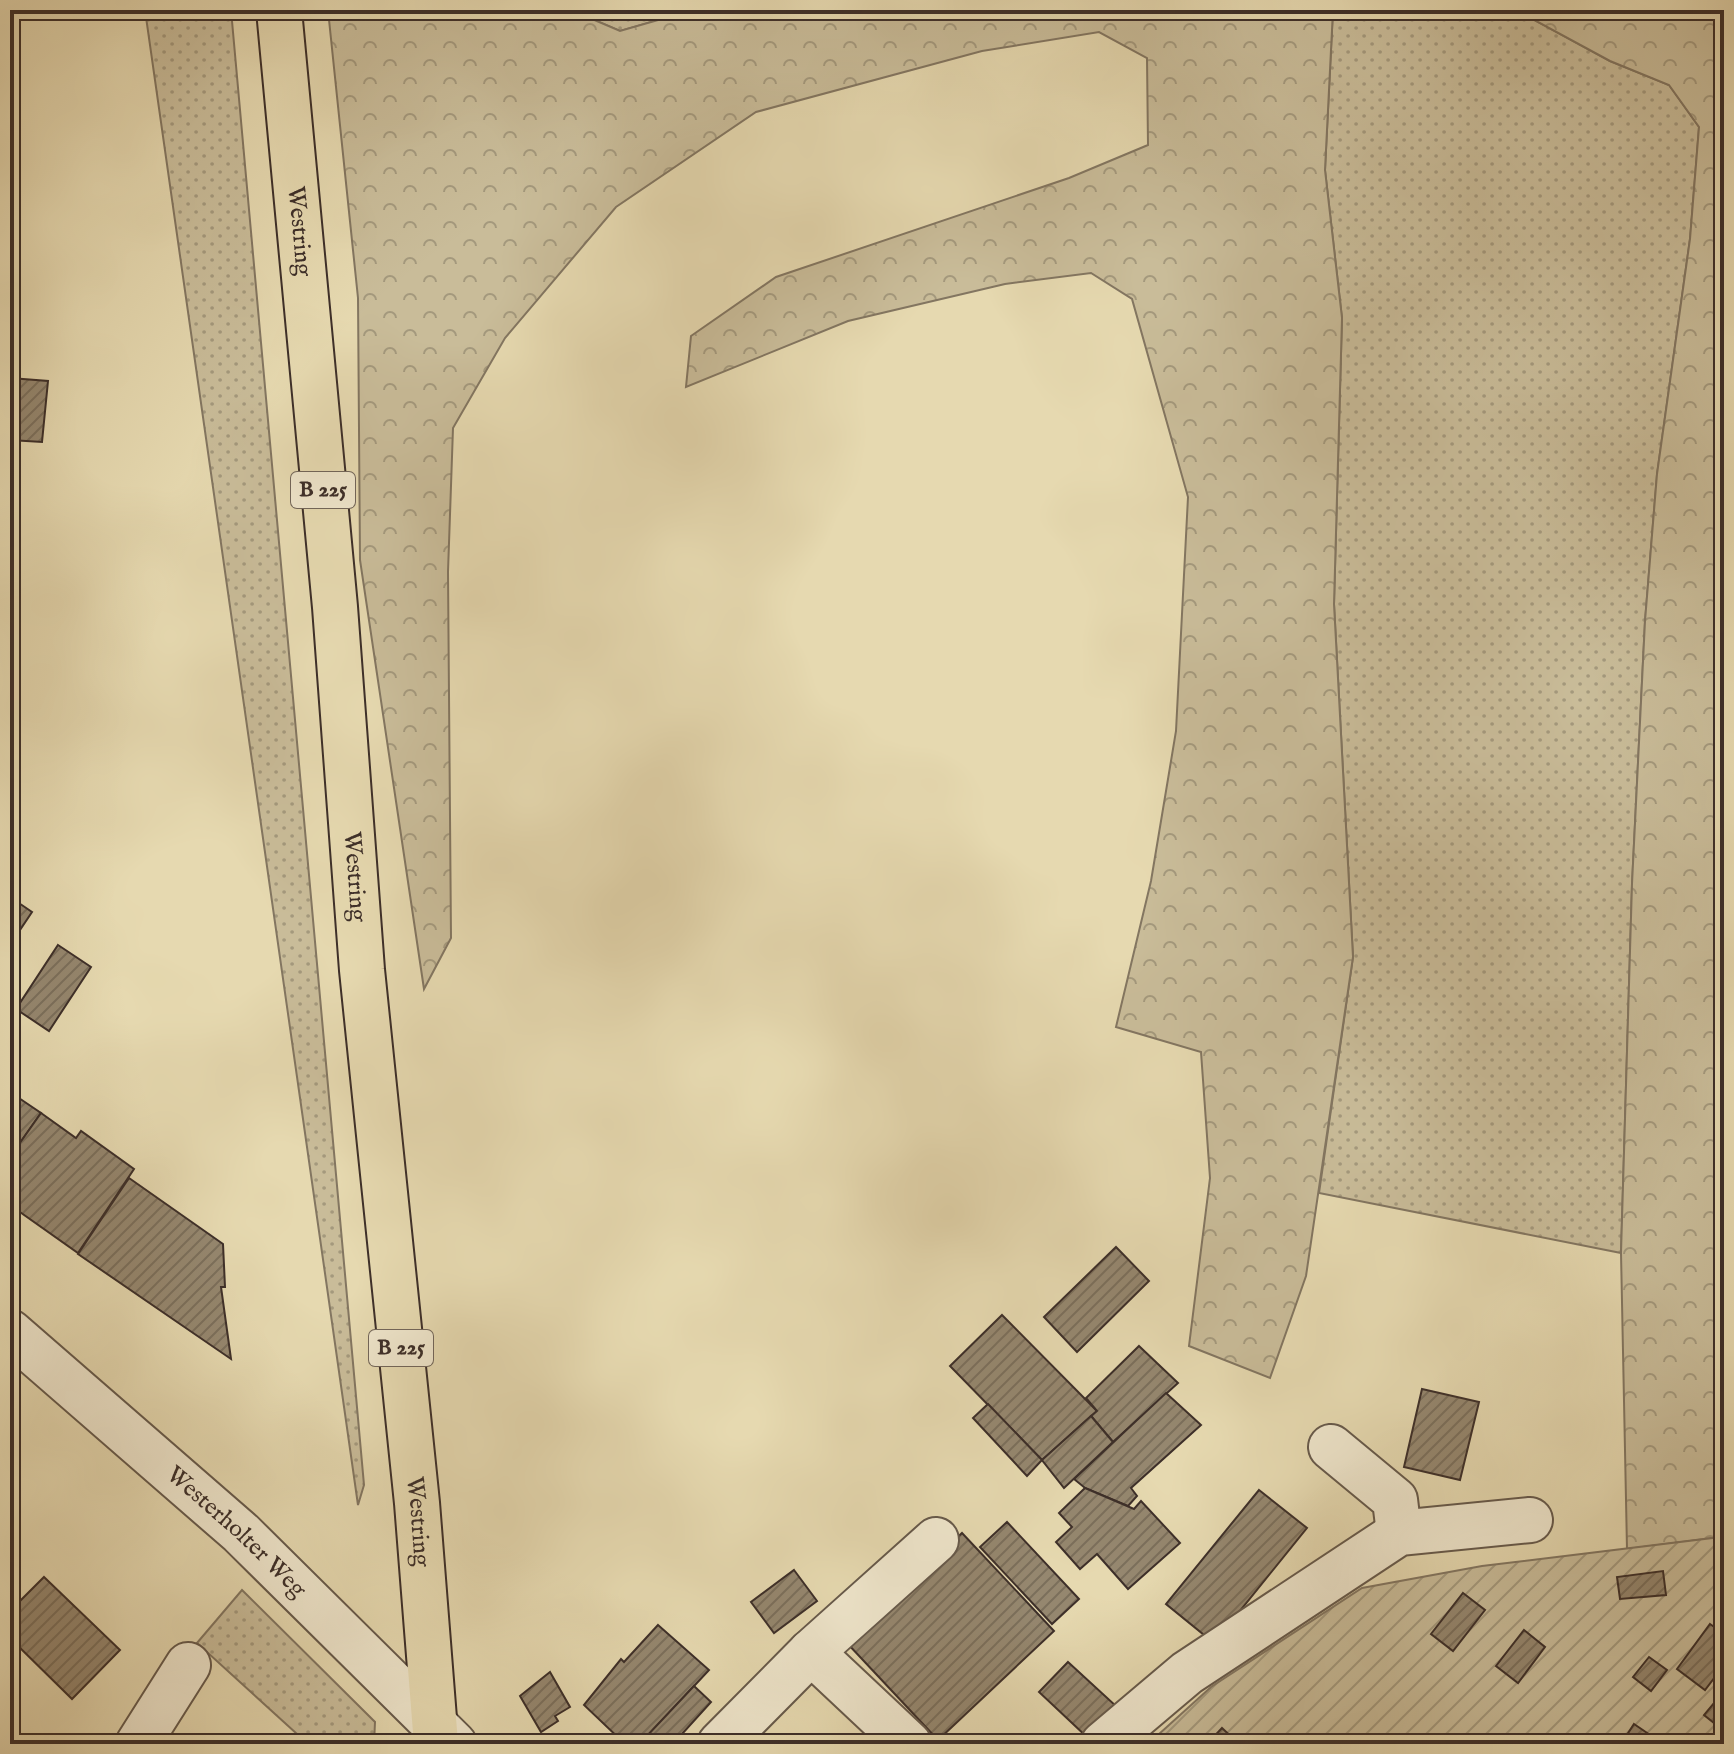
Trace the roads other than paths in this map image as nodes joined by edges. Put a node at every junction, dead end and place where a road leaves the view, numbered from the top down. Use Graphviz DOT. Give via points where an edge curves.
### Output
graph roads {
  1 [pos="279,10"];
  2 [pos="10,1332"];
  3 [pos="1331,1447"];
  4 [pos="1530,1520"];
  5 [pos="1399,1533"];
  6 [pos="936,1540"];
  7 [pos="811,1652"];
  8 [pos="188,1665"];
  9 [pos="442,1738"];
  10 [pos="138,1744"];
  11 [pos="720,1744"];
  12 [pos="909,1744"];
  13 [pos="1103,1744"];
  1 -- 9 [label="main road, Westring / B 225" via="335,607 362,970"];
  2 -- 9 [label="street, Westerholter Weg" via="241,1533"];
  3 -- 5 [label="street" via="1395,1500"];
  4 -- 5 [label="street"];
  5 -- 13 [label="street" via="1187,1673"];
  6 -- 7 [label="street"];
  7 -- 11 [label="street"];
  7 -- 12 [label="street"];
  8 -- 10 [label="street"];
}
